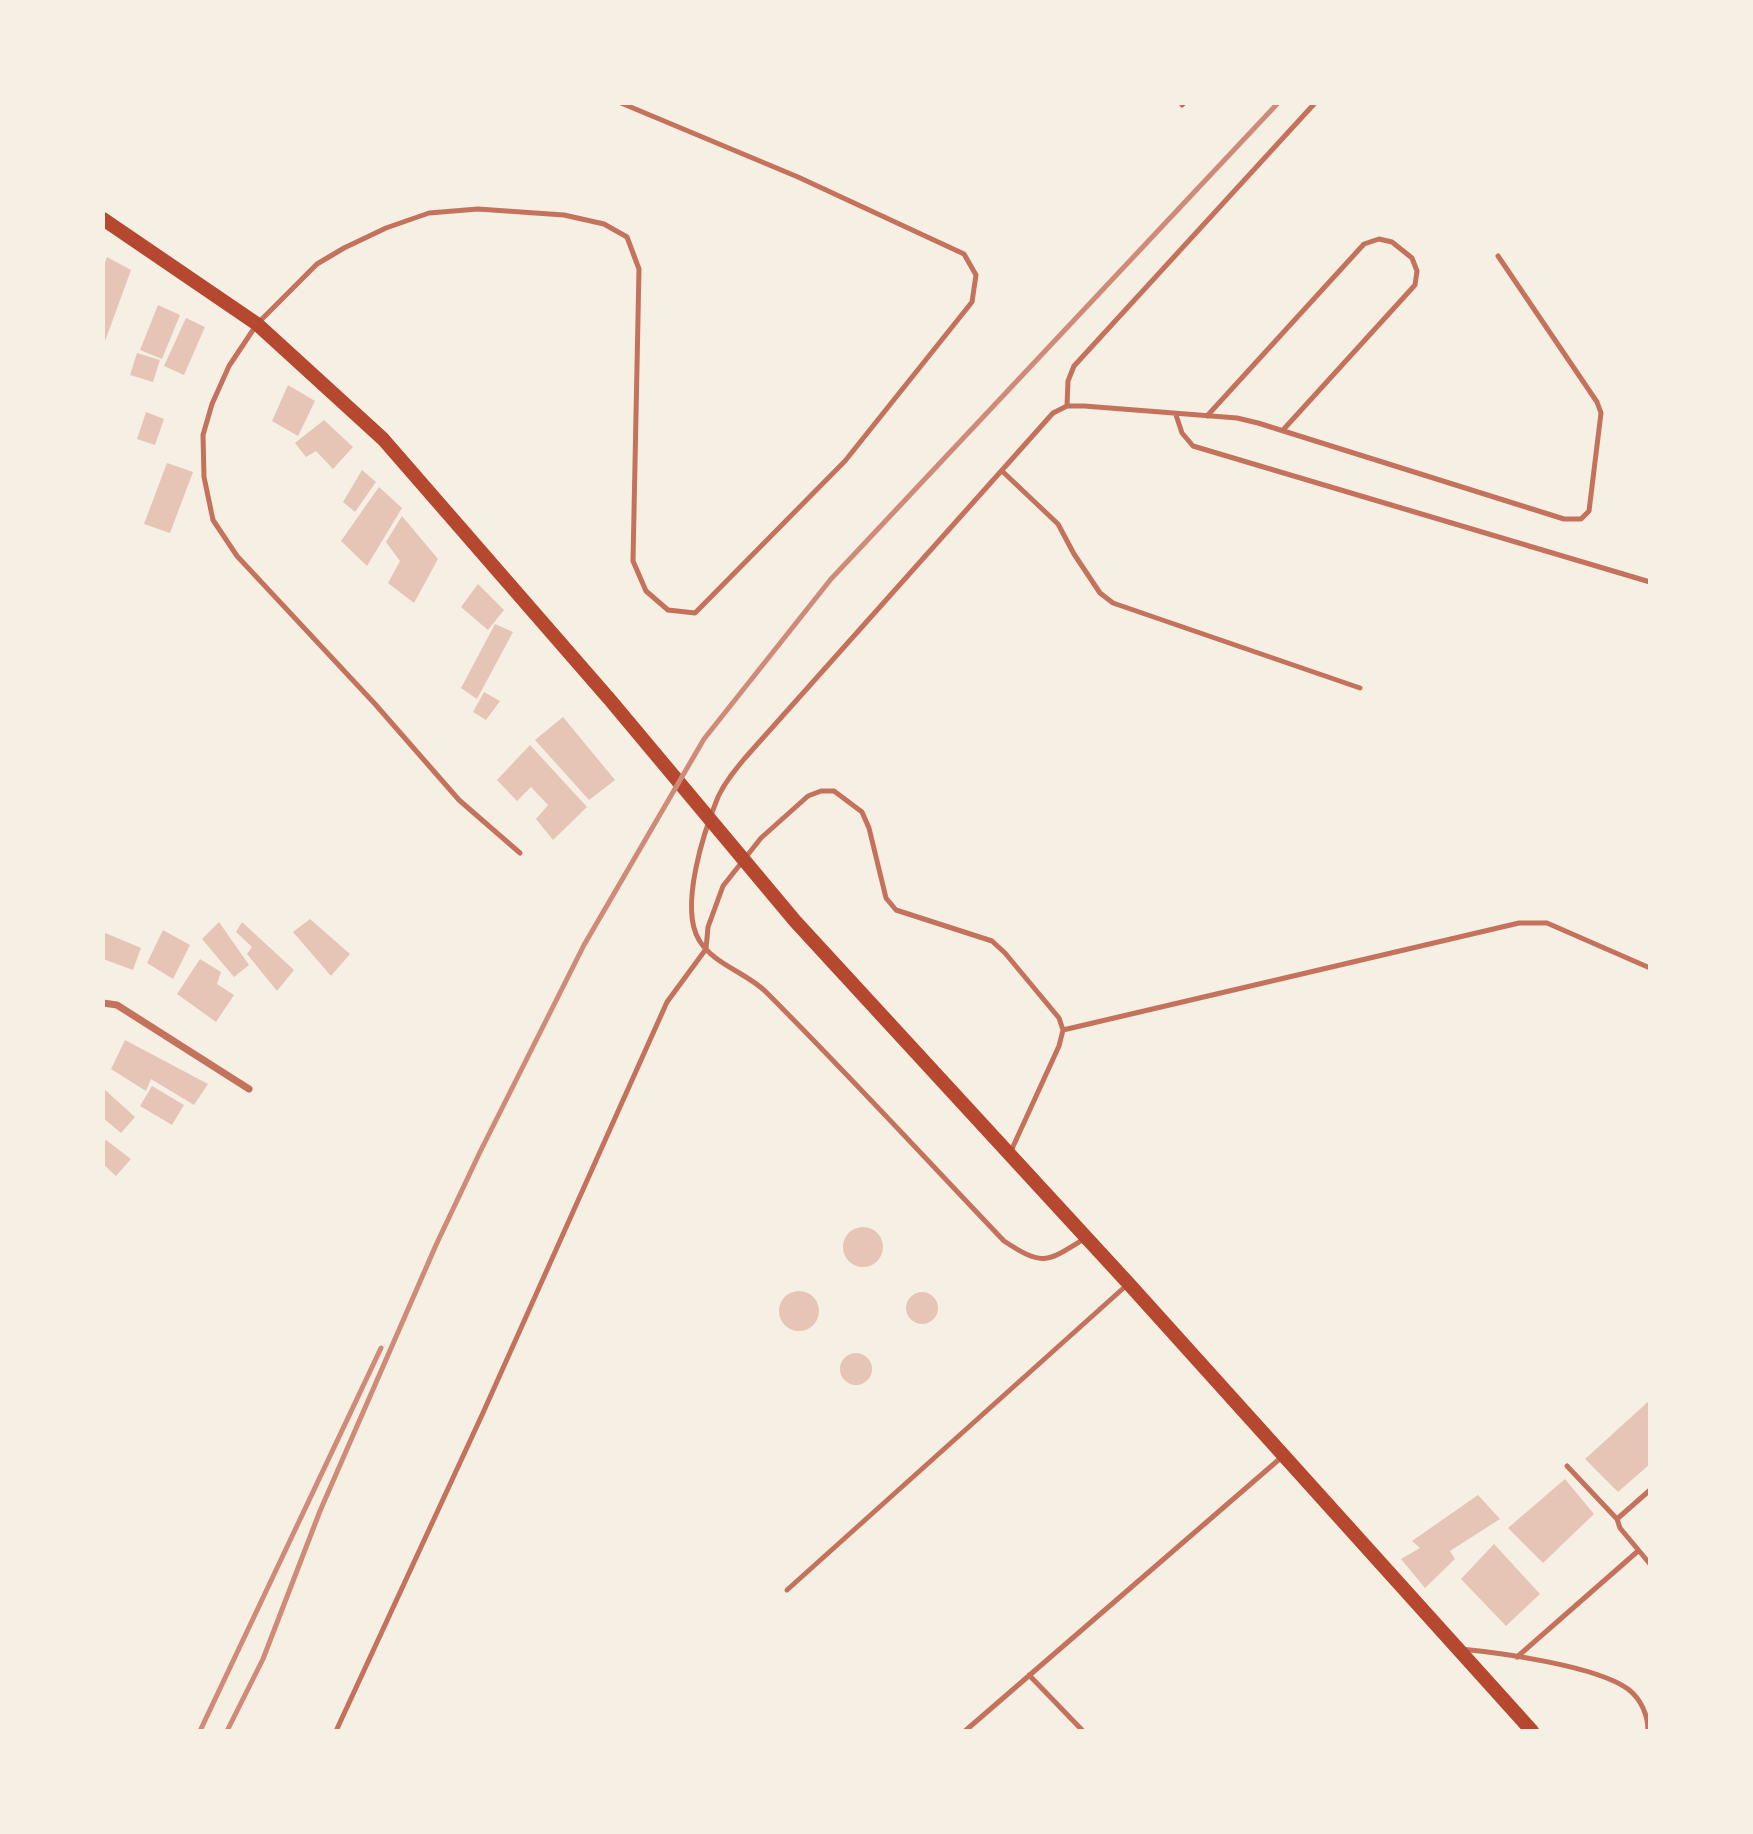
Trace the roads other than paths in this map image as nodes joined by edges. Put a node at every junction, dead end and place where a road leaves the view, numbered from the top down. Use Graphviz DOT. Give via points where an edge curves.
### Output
graph roads {
  1 [pos="621,103"];
  2 [pos="1315,103"];
  3 [pos="103,219"];
  4 [pos="1498,256"];
  5 [pos="257,324"];
  6 [pos="1068,406"];
  7 [pos="1176,415"];
  8 [pos="1207,416"];
  9 [pos="1283,430"];
  10 [pos="1002,471"];
  11 [pos="1650,582"];
  12 [pos="1360,688"];
  13 [pos="520,853"];
  14 [pos="706,949"];
  15 [pos="1650,968"];
  16 [pos="103,1003"];
  17 [pos="1063,1030"];
  18 [pos="249,1088"];
  19 [pos="1009,1154"];
  20 [pos="1086,1238"];
  21 [pos="1129,1284"];
  22 [pos="1283,1455"];
  23 [pos="1567,1466"];
  24 [pos="1650,1490"];
  25 [pos="1617,1519"];
  26 [pos="1638,1551"];
  27 [pos="1650,1564"];
  28 [pos="787,1590"];
  29 [pos="1458,1648"];
  30 [pos="1517,1657"];
  31 [pos="1029,1675"];
  32 [pos="336,1731"];
  33 [pos="965,1731"];
  34 [pos="1083,1731"];
  35 [pos="1532,1731"];
  36 [pos="1648,1731"];
  1 -- 5 [label="lane" via="798,177 964,254 976,275 972,302 845,461 695,613 668,610 646,591 633,561 639,269 627,237 604,223 564,215 478,209 429,213 386,228 317,264"];
  2 -- 6 [label="lane" via="1073,366"];
  3 -- 5 [label="main road"];
  4 -- 9 [label="lane" via="1601,413 1589,511 1581,519 1564,519"];
  5 -- 13 [label="lane" via="229,366 203,435 204,477 213,520 237,556 459,800"];
  5 -- 19 [label="main road" via="383,439 795,921"];
  6 -- 7 [label="lane"];
  6 -- 10 [label="lane" via="1053,413"];
  7 -- 8 [label="lane"];
  7 -- 11 [label="lane" via="1182,433 1194,446"];
  8 -- 9 [label="lane"];
  8 -- 9 [label="lane" via="1364,244 1379,239 1392,242 1412,258 1417,271 1415,285"];
  10 -- 12 [label="lane" via="1058,524 1100,593 1113,603"];
  10 -- 14 [label="lane" via="730,777 693,876 693,922"];
  14 -- 17 [label="lane" via="708,928 723,886 761,838 808,796 834,791 862,812 886,898 897,910 992,941 1059,1018"];
  14 -- 20 [label="lane" via="763,989 1004,1241 1042,1260 1053,1259"];
  14 -- 32 [label="lane" via="667,1002"];
  15 -- 17 [label="lane" via="1547,923 1518,923"];
  16 -- 18 [label="street" via="117,1005"];
  17 -- 19 [label="lane"];
  19 -- 20 [label="main road"];
  20 -- 21 [label="main road"];
  21 -- 22 [label="main road"];
  21 -- 28 [label="lane"];
  22 -- 29 [label="main road"];
  22 -- 31 [label="lane"];
  23 -- 25 [label="lane"];
  24 -- 25 [label="lane"];
  25 -- 26 [label="lane"];
  26 -- 27 [label="lane"];
  26 -- 30 [label="lane"];
  29 -- 30 [label="lane"];
  29 -- 35 [label="main road"];
  30 -- 36 [label="lane" via="1595,1674 1628,1689 1646,1710"];
  31 -- 33 [label="lane"];
  31 -- 34 [label="lane"];
}
